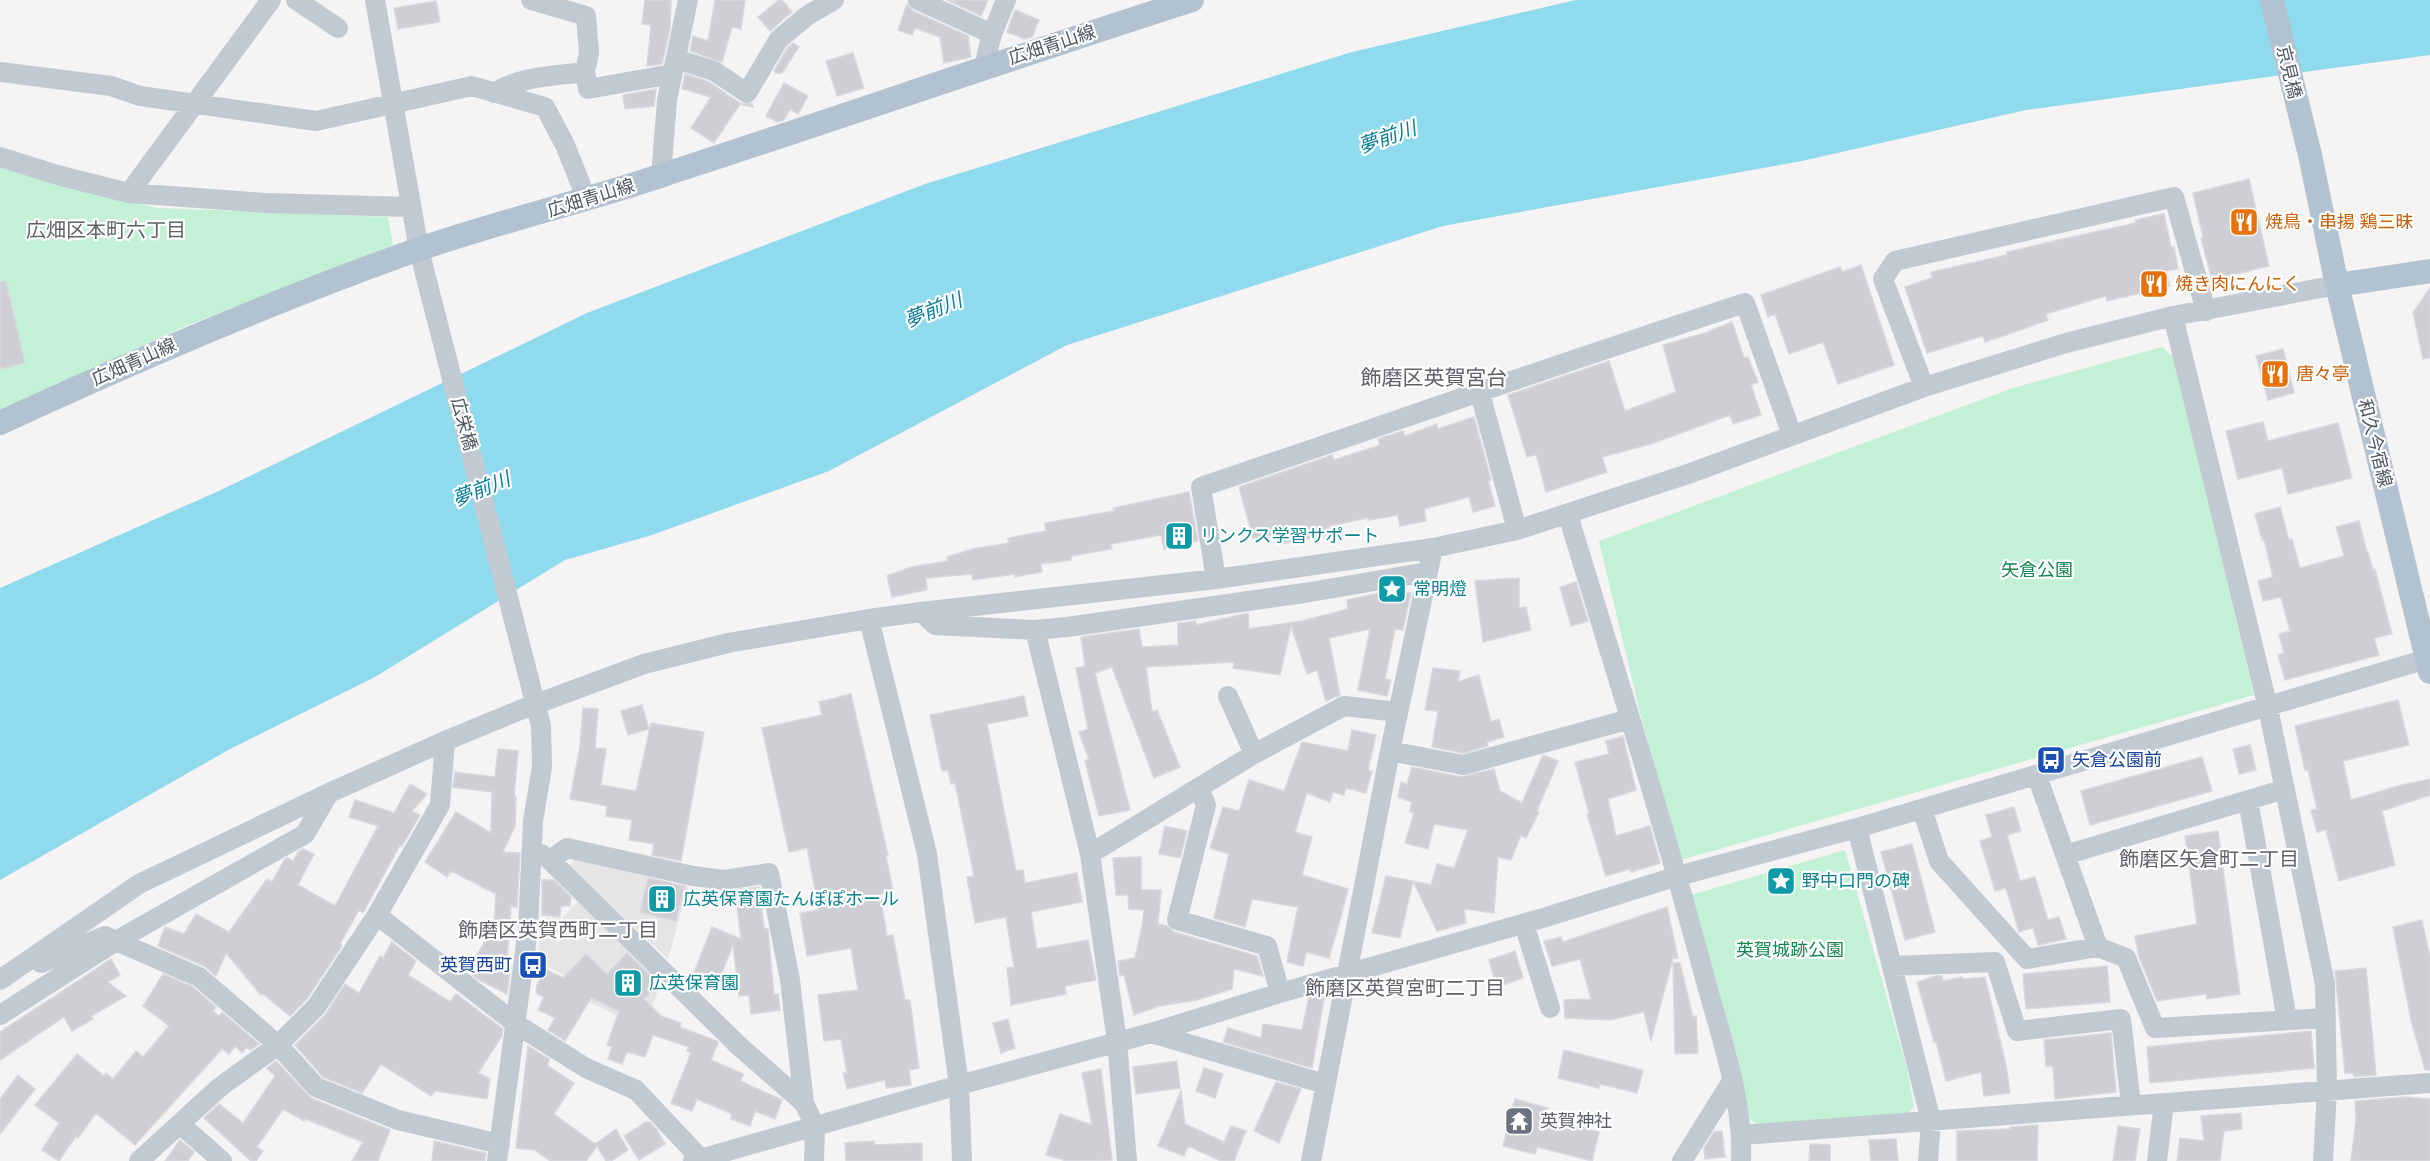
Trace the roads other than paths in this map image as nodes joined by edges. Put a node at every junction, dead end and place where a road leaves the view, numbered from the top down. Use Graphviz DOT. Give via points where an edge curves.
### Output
graph roads {
  1 [pos="272,0"];
  2 [pos="296,0"];
  3 [pos="375,0"];
  4 [pos="531,0"];
  5 [pos="688,0"];
  6 [pos="834,0"];
  7 [pos="918,0"];
  8 [pos="1006,0"];
  9 [pos="1192,0"];
  10 [pos="2272,0"];
  11 [pos="338,28"];
  12 [pos="992,34"];
  13 [pos="984,66"];
  14 [pos="674,67"];
  15 [pos="0,72"];
  16 [pos="585,72"];
  17 [pos="494,93"];
  18 [pos="194,104"];
  19 [pos="393,104"];
  20 [pos="2307,144"];
  21 [pos="0,157"];
  22 [pos="661,176"];
  23 [pos="129,194"];
  24 [pos="587,200"];
  25 [pos="410,207"];
  26 [pos="419,250"];
  27 [pos="2430,271"];
  28 [pos="2337,285"];
  29 [pos="2206,311"];
  30 [pos="2173,316"];
  31 [pos="1924,387"];
  32 [pos="1480,393"];
  33 [pos="0,423"];
  34 [pos="1792,435"];
  35 [pos="1568,515"];
  36 [pos="1517,530"];
  37 [pos="1434,548"];
  38 [pos="1428,572"];
  39 [pos="1216,579"];
  40 [pos="921,612"];
  41 [pos="869,620"];
  42 [pos="1035,630"];
  43 [pos="2429,663"];
  44 [pos="1228,696"];
  45 [pos="536,704"];
  46 [pos="2268,708"];
  47 [pos="1398,712"];
  48 [pos="1630,719"];
  49 [pos="445,741"];
  50 [pos="1390,751"];
  51 [pos="1254,754"];
  52 [pos="2037,776"];
  53 [pos="1199,789"];
  54 [pos="2285,789"];
  55 [pos="329,793"];
  56 [pos="2248,800"];
  57 [pos="1922,809"];
  58 [pos="1857,828"];
  59 [pos="532,847"];
  60 [pos="1090,854"];
  61 [pos="2065,855"];
  62 [pos="550,860"];
  63 [pos="1678,876"];
  64 [pos="377,915"];
  65 [pos="1524,924"];
  66 [pos="116,940"];
  67 [pos="2098,948"];
  68 [pos="1892,966"];
  69 [pos="1346,974"];
  70 [pos="3,978"];
  71 [pos="1280,993"];
  72 [pos="1550,1008"];
  73 [pos="0,1015"];
  74 [pos="2326,1018"];
  75 [pos="2287,1020"];
  76 [pos="516,1024"];
  77 [pos="1151,1034"];
  78 [pos="1117,1041"];
  79 [pos="278,1045"];
  80 [pos="1732,1081"];
  81 [pos="2430,1083"];
  82 [pos="1325,1084"];
  83 [pos="959,1085"];
  84 [pos="2327,1091"];
  85 [pos="804,1103"];
  86 [pos="2164,1103"];
  87 [pos="2131,1105"];
  88 [pos="1931,1121"];
  89 [pos="180,1124"];
  90 [pos="815,1126"];
  91 [pos="1742,1135"];
  92 [pos="498,1152"];
  93 [pos="697,1160"];
  94 [pos="139,1161"];
  95 [pos="222,1161"];
  96 [pos="814,1161"];
  97 [pos="962,1161"];
  98 [pos="1127,1161"];
  99 [pos="1311,1161"];
  100 [pos="1682,1161"];
  101 [pos="1741,1161"];
  102 [pos="1928,1161"];
  103 [pos="2157,1161"];
  104 [pos="2323,1161"];
  1 -- 18 [label="street"];
  2 -- 11 [label="street"];
  3 -- 19 [label="street, 広栄橋"];
  4 -- 16 [label="street" via="586,16 589,53"];
  5 -- 14 [label="street"];
  6 -- 14 [label="street" via="779,39 747,93 714,71"];
  7 -- 12 [label="street"];
  8 -- 12 [label="street"];
  9 -- 13 [label="main road, 広畑青山線"];
  10 -- 20 [label="main road, 京見橋"];
  12 -- 13 [label="street"];
  13 -- 22 [label="main road, 広畑青山線"];
  14 -- 16 [label="street" via="588,89"];
  14 -- 22 [label="street" via="667,100"];
  15 -- 18 [label="street" via="111,86 140,96"];
  16 -- 17 [label="street" via="531,78"];
  17 -- 19 [label="street" via="472,86"];
  17 -- 24 [label="street" via="545,107"];
  18 -- 19 [label="street" via="316,121"];
  18 -- 23 [label="street"];
  19 -- 25 [label="street, 広栄橋"];
  20 -- 28 [label="main road, 和久今宿線"];
  21 -- 23 [label="street"];
  22 -- 24 [label="main road, 広畑青山線"];
  23 -- 25 [label="street"];
  24 -- 26 [label="main road, 広畑青山線"];
  25 -- 26 [label="street, 広栄橋"];
  26 -- 33 [label="main road, 広畑青山線" via="143,357"];
  26 -- 45 [label="street, 広栄橋"];
  27 -- 28 [label="main road"];
  28 -- 29 [label="street"];
  28 -- 43 [label="main road, 和久今宿線"];
  29 -- 30 [label="street"];
  29 -- 31 [label="street" via="2174,197 1895,261 1883,279"];
  30 -- 31 [label="street" via="2066,343"];
  30 -- 46 [label="street"];
  31 -- 34 [label="street"];
  32 -- 34 [label="street" via="1745,303"];
  32 -- 36 [label="street"];
  32 -- 39 [label="street" via="1201,488"];
  34 -- 35 [label="street"];
  35 -- 36 [label="street"];
  35 -- 48 [label="street"];
  36 -- 37 [label="street"];
  37 -- 38 [label="street"];
  37 -- 39 [label="street"];
  38 -- 42 [label="street"];
  38 -- 47 [label="street"];
  39 -- 40 [label="street"];
  40 -- 41 [label="street"];
  40 -- 42 [label="street" via="935,625"];
  41 -- 45 [label="street" via="707,648 644,664"];
  41 -- 83 [label="street" via="927,854"];
  42 -- 60 [label="street"];
  43 -- 46 [label="street"];
  44 -- 51 [label="street"];
  45 -- 49 [label="street"];
  45 -- 59 [label="street, 広栄橋" via="543,760"];
  46 -- 52 [label="street"];
  46 -- 54 [label="street"];
  47 -- 50 [label="street"];
  47 -- 51 [label="street" via="1344,706"];
  48 -- 50 [label="street" via="1463,765"];
  48 -- 63 [label="street"];
  49 -- 55 [label="street"];
  49 -- 64 [label="street" via="440,805"];
  50 -- 69 [label="street"];
  51 -- 53 [label="street"];
  52 -- 57 [label="street"];
  52 -- 61 [label="street"];
  53 -- 60 [label="street"];
  53 -- 71 [label="street" via="1206,805 1177,920 1267,946"];
  54 -- 56 [label="street"];
  54 -- 74 [label="street" via="2325,984"];
  55 -- 66 [label="street" via="306,834"];
  55 -- 70 [label="street" via="139,884"];
  56 -- 61 [label="street"];
  56 -- 75 [label="street"];
  57 -- 58 [label="street"];
  57 -- 67 [label="street" via="1939,861 2027,959"];
  58 -- 63 [label="street"];
  58 -- 68 [label="street"];
  59 -- 62 [label="street"];
  59 -- 76 [label="street, 広栄橋" via="528,929"];
  60 -- 78 [label="street"];
  61 -- 67 [label="street"];
  62 -- 85 [label="street" via="740,1046"];
  62 -- 85 [label="street" via="567,848 714,879 769,873 789,980"];
  63 -- 65 [label="street"];
  63 -- 80 [label="street"];
  64 -- 76 [label="street"];
  64 -- 79 [label="street" via="316,1007"];
  65 -- 69 [label="street"];
  65 -- 72 [label="street"];
  66 -- 70 [label="street" via="105,936"];
  66 -- 73 [label="street"];
  66 -- 79 [label="street" via="199,977"];
  67 -- 75 [label="street" via="2126,958 2155,1028"];
  68 -- 87 [label="street" via="1995,962 2017,1031 2121,1019"];
  68 -- 88 [label="street"];
  69 -- 71 [label="street"];
  69 -- 82 [label="street"];
  71 -- 77 [label="street"];
  74 -- 75 [label="street"];
  74 -- 84 [label="street"];
  76 -- 92 [label="street, 広栄橋"];
  76 -- 93 [label="street" via="586,1068 636,1090"];
  77 -- 78 [label="street"];
  77 -- 82 [label="street"];
  78 -- 83 [label="street"];
  78 -- 98 [label="street"];
  79 -- 89 [label="street"];
  79 -- 92 [label="street" via="316,1087 398,1120"];
  80 -- 91 [label="street"];
  80 -- 100 [label="street"];
  81 -- 84 [label="street"];
  82 -- 99 [label="street"];
  83 -- 90 [label="street"];
  83 -- 97 [label="street"];
  84 -- 86 [label="street"];
  84 -- 104 [label="street"];
  85 -- 90 [label="street"];
  86 -- 87 [label="street"];
  86 -- 103 [label="street"];
  87 -- 88 [label="street"];
  88 -- 91 [label="street"];
  88 -- 102 [label="street"];
  89 -- 94 [label="street"];
  89 -- 95 [label="street"];
  90 -- 93 [label="street"];
  90 -- 96 [label="street"];
  91 -- 101 [label="street"];
}
